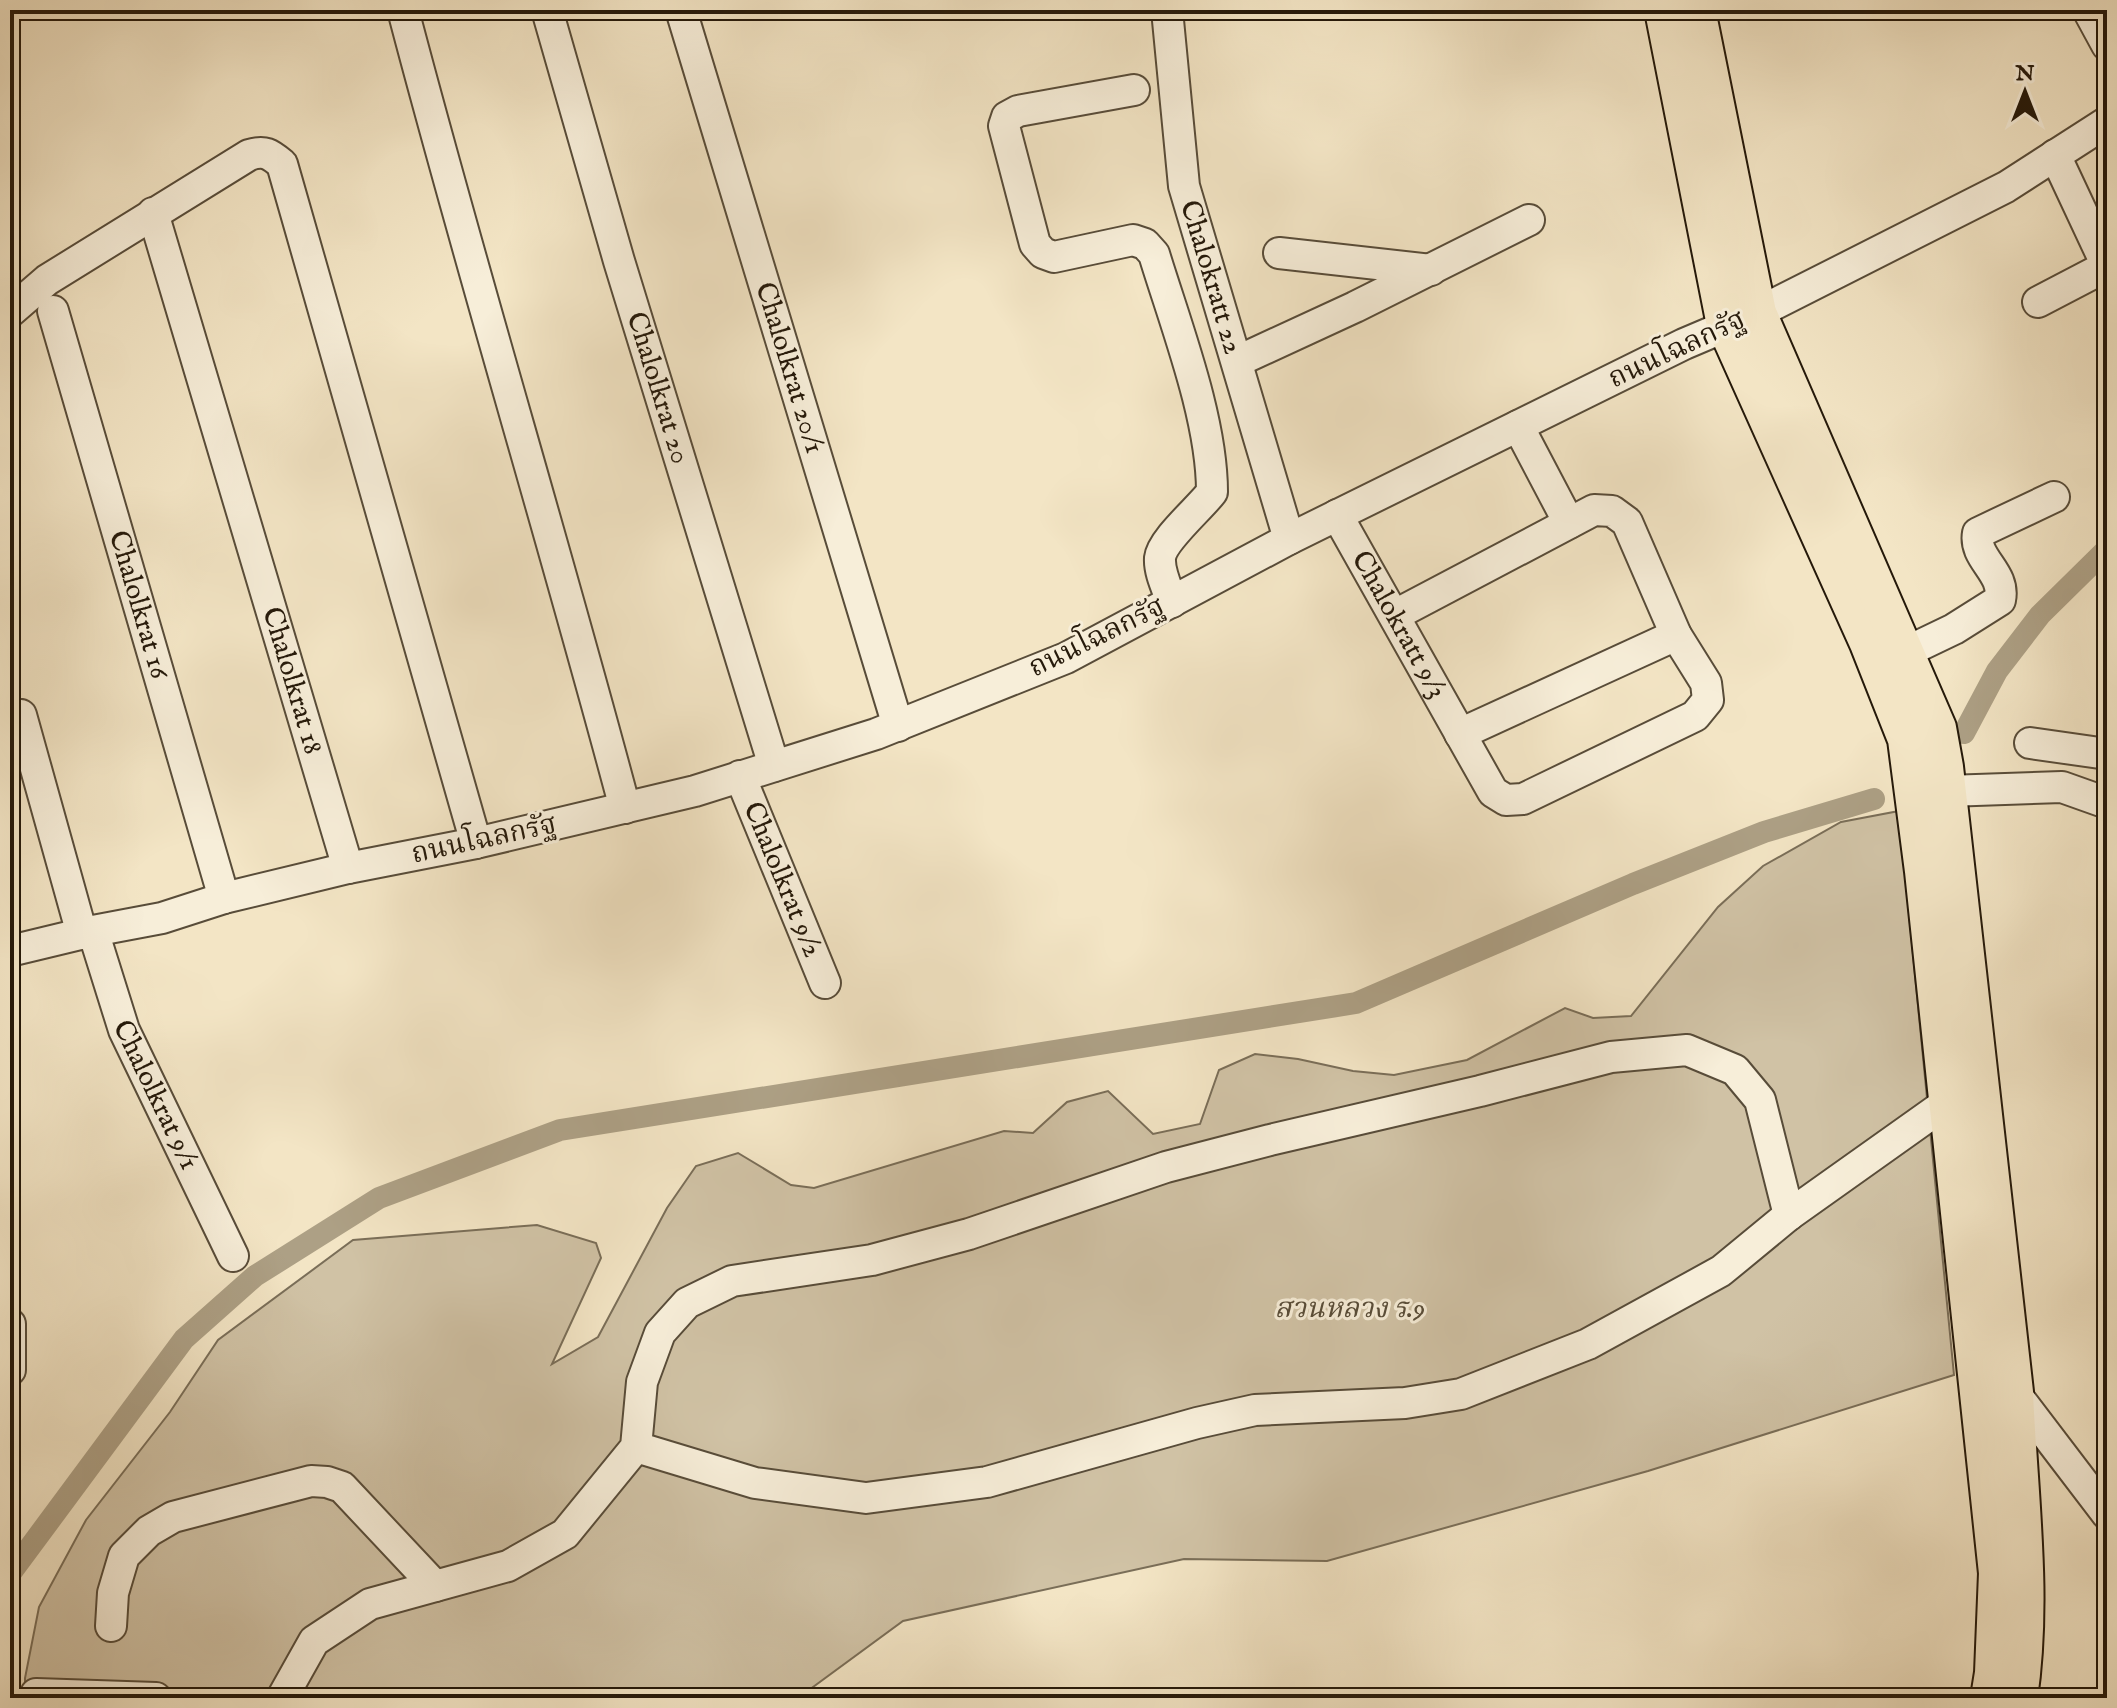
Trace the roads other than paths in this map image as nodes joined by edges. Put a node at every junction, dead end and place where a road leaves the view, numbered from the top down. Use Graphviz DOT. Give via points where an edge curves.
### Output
graph roads {
  1 [pos="403,10"];
  2 [pos="547,10"];
  3 [pos="681,10"];
  4 [pos="1167,10"];
  5 [pos="1664,10"];
  6 [pos="1696,10"];
  7 [pos="2088,10"];
  8 [pos="2107,45"];
  9 [pos="1134,90"];
  10 [pos="2107,122"];
  11 [pos="2055,155"];
  12 [pos="153,213"];
  13 [pos="1529,220"];
  14 [pos="1279,253"];
  15 [pos="2107,266"];
  16 [pos="1431,270"];
  17 [pos="2038,302"];
  18 [pos="53,311"];
  19 [pos="10,312"];
  20 [pos="1742,319"];
  21 [pos="1238,361"];
  22 [pos="1518,426"];
  23 [pos="2054,497"];
  24 [pos="1337,515"];
  25 [pos="1569,523"];
  26 [pos="1289,539"];
  27 [pos="1172,602"];
  28 [pos="1395,615"];
  29 [pos="1676,635"];
  30 [pos="1904,653"];
  31 [pos="21,715"];
  32 [pos="898,726"];
  33 [pos="1460,734"];
  34 [pos="2030,743"];
  35 [pos="2107,754"];
  36 [pos="774,766"];
  37 [pos="740,776"];
  38 [pos="1947,791"];
  39 [pos="2107,803"];
  40 [pos="625,808"];
  41 [pos="476,843"];
  42 [pos="348,868"];
  43 [pos="224,898"];
  44 [pos="87,932"];
  45 [pos="10,951"];
  46 [pos="825,983"];
  47 [pos="1948,1102"];
  48 [pos="1789,1215"];
  49 [pos="233,1256"];
  50 [pos="10,1324"];
  51 [pos="10,1370"];
  52 [pos="2014,1392"];
  53 [pos="636,1447"];
  54 [pos="2107,1514"];
  55 [pos="435,1586"];
  56 [pos="111,1626"];
  57 [pos="36,1694"];
  58 [pos="156,1698"];
  59 [pos="282,1698"];
  60 [pos="1990,1698"];
  61 [pos="2018,1698"];
  1 -- 40 [label="street"];
  2 -- 36 [label="street, Chalolkrat 20"];
  3 -- 32 [label="street, Chalolkrat 20/1"];
  4 -- 21 [label="street, Chalokratt 22" via="1182,179"];
  5 -- 20 [label="main road"];
  6 -- 20 [label="main road"];
  7 -- 8 [label="street"];
  9 -- 27 [label="street" via="1018,111 1004,126 1035,244 1043,253 1054,257 1133,240 1154,254 1198,401 1212,470 1212,492 1160,554"];
  10 -- 11 [label="street, ถนนโฉลกรัฐ"];
  11 -- 15 [label="street"];
  11 -- 20 [label="street, ถนนโฉลกรัฐ" via="2006,187"];
  12 -- 19 [label="street" via="47,280"];
  12 -- 41 [label="street" via="249,155 262,151 282,164"];
  12 -- 42 [label="street, Chalolkrat 18"];
  13 -- 16 [label="street"];
  14 -- 16 [label="street"];
  15 -- 17 [label="street"];
  16 -- 21 [label="street"];
  18 -- 43 [label="street, Chalolkrat 16"];
  20 -- 22 [label="street, ถนนโฉลกรัฐ"];
  20 -- 30 [label="main road"];
  20 -- 47 [label="main road" via="1907,739"];
  21 -- 26 [label="street, Chalokratt 22"];
  22 -- 24 [label="street, ถนนโฉลกรัฐ"];
  22 -- 25 [label="street"];
  23 -- 30 [label="street" via="1978,533 1978,550 2001,586 2000,600"];
  24 -- 26 [label="street, ถนนโฉลกรัฐ"];
  24 -- 28 [label="street, Chalokratt 9/3"];
  25 -- 28 [label="street"];
  25 -- 29 [label="street" via="1594,510 1612,511 1627,522"];
  26 -- 27 [label="street, ถนนโฉลกรัฐ"];
  27 -- 32 [label="street, ถนนโฉลกรัฐ" via="1066,658"];
  28 -- 33 [label="street, Chalokratt 9/3"];
  29 -- 33 [label="street"];
  29 -- 33 [label="street, Chalokratt 9/3" via="1709,693 1695,716 1523,799 1506,800 1493,792"];
  30 -- 38 [label="main road" via="1937,728"];
  31 -- 44 [label="street, Chalolkrat 9/1"];
  32 -- 36 [label="street, ถนนโฉลกรัฐ"];
  34 -- 35 [label="street"];
  36 -- 37 [label="street, ถนนโฉลกรัฐ"];
  37 -- 40 [label="street, ถนนโฉลกรัฐ"];
  37 -- 46 [label="street, Chalolkrat 9/2"];
  38 -- 39 [label="street" via="2062,787"];
  38 -- 52 [label="main road"];
  40 -- 41 [label="street, ถนนโฉลกรัฐ"];
  41 -- 42 [label="street, ถนนโฉลกรัฐ"];
  42 -- 43 [label="street, ถนนโฉลกรัฐ"];
  43 -- 44 [label="street, ถนนโฉลกรัฐ" via="162,918"];
  44 -- 45 [label="street, ถนนโฉลกรัฐ"];
  44 -- 49 [label="street, Chalolkrat 9/1" via="124,1030"];
  47 -- 48 [label="street"];
  47 -- 60 [label="main road" via="1998,1573"];
  48 -- 53 [label="street" via="1721,1271 1588,1344 1461,1394 1405,1403 1255,1410 987,1482 866,1498 755,1483"];
  48 -- 53 [label="street" via="1760,1100 1735,1070 1687,1050 1611,1057 1166,1167 969,1234 872,1260 732,1281 687,1303 660,1333 642,1382"];
  50 -- 51 [label="street"];
  52 -- 54 [label="street"];
  52 -- 61 [label="main road" via="2026,1569"];
  53 -- 55 [label="street" via="565,1534 508,1566"];
  55 -- 56 [label="street" via="342,1487 311,1481 173,1517 149,1531 124,1556 113,1593"];
  55 -- 59 [label="street" via="370,1604 314,1641"];
  57 -- 58 [label="street"];
}
